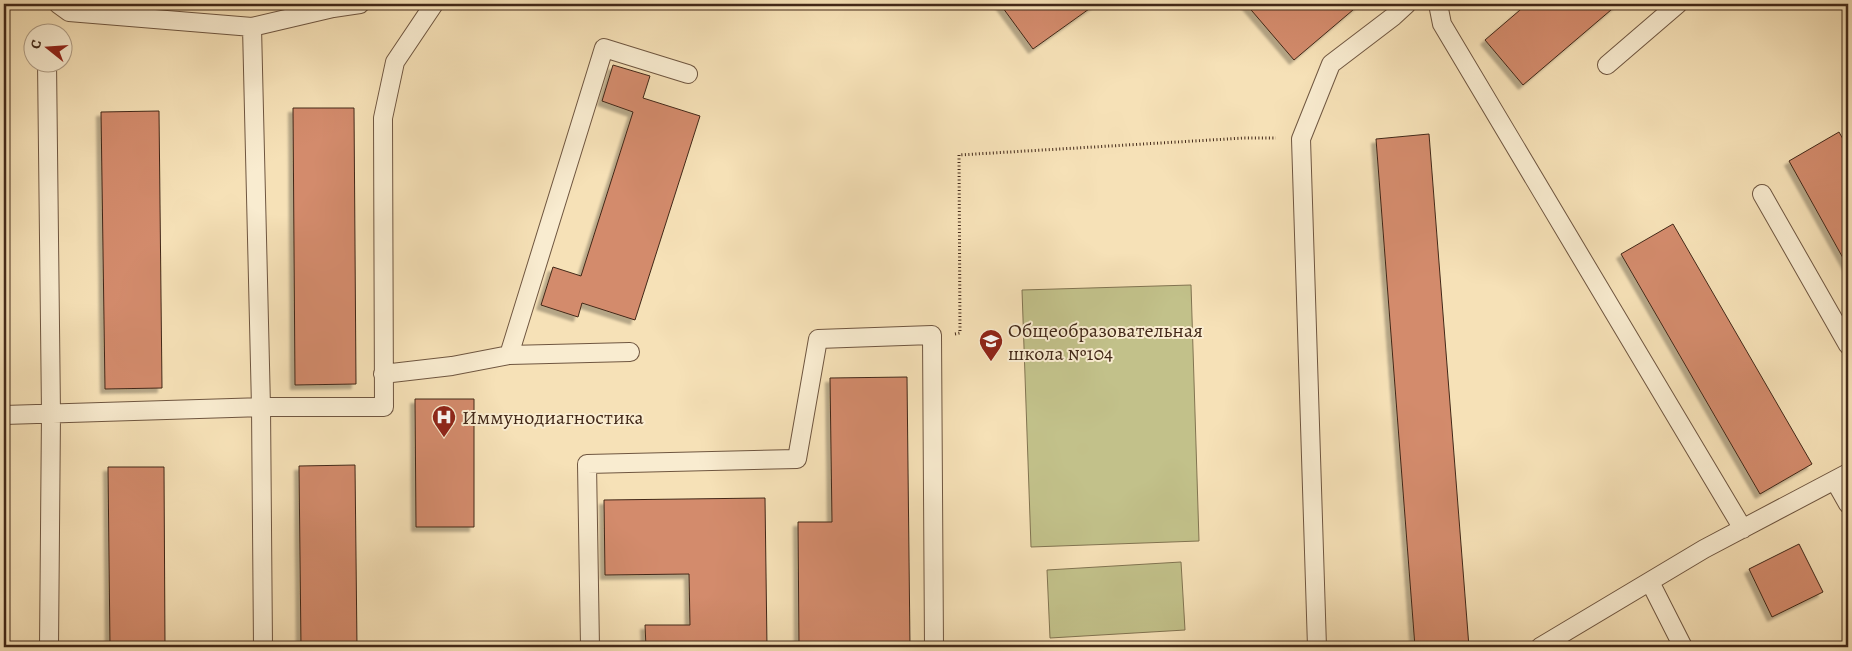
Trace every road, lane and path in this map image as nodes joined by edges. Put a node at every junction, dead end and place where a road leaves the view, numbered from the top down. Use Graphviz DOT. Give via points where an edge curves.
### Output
graph roads {
  1 [pos="58,4"];
  2 [pos="360,4"];
  3 [pos="434,4"];
  4 [pos="1407,4"];
  5 [pos="1438,4"];
  6 [pos="1678,4"];
  7 [pos="252,27"];
  8 [pos="1607,64"];
  9 [pos="47,72"];
  10 [pos="688,74"];
  11 [pos="1301,139"];
  12 [pos="1762,194"];
  13 [pos="932,335"];
  14 [pos="1848,345"];
  15 [pos="630,352"];
  16 [pos="509,355"];
  17 [pos="383,374"];
  18 [pos="260,407"];
  19 [pos="51,413"];
  20 [pos="4,415"];
  21 [pos="1842,477"];
  22 [pos="1848,504"];
  23 [pos="1743,529"];
  24 [pos="1650,582"];
  25 [pos="48,647"];
  26 [pos="263,647"];
  27 [pos="590,647"];
  28 [pos="934,647"];
  29 [pos="1317,647"];
  30 [pos="1540,647"];
  31 [pos="1683,647"];
  1 -- 7 [label="lane" via="69,12"];
  2 -- 7 [label="lane"];
  3 -- 17 [label="lane" via="395,62 383,118"];
  4 -- 11 [label="lane" via="1331,64"];
  5 -- 23 [label="lane" via="1442,24"];
  6 -- 8 [label="lane"];
  7 -- 18 [label="lane"];
  9 -- 19 [label="lane"];
  10 -- 16 [label="lane" via="604,48"];
  11 -- 13 [label="path" via="1244,138 959,155 960,333"];
  11 -- 29 [label="lane"];
  12 -- 14 [label="lane"];
  13 -- 27 [label="lane" via="818,339 797,459 587,464"];
  13 -- 28 [label="lane"];
  15 -- 16 [label="lane"];
  16 -- 17 [label="lane"];
  17 -- 18 [label="lane" via="384,407"];
  18 -- 19 [label="lane"];
  18 -- 26 [label="lane"];
  19 -- 20 [label="lane"];
  19 -- 25 [label="lane"];
  21 -- 22 [label="lane"];
  21 -- 23 [label="lane"];
  23 -- 24 [label="lane"];
  24 -- 30 [label="lane"];
  24 -- 31 [label="lane"];
}
